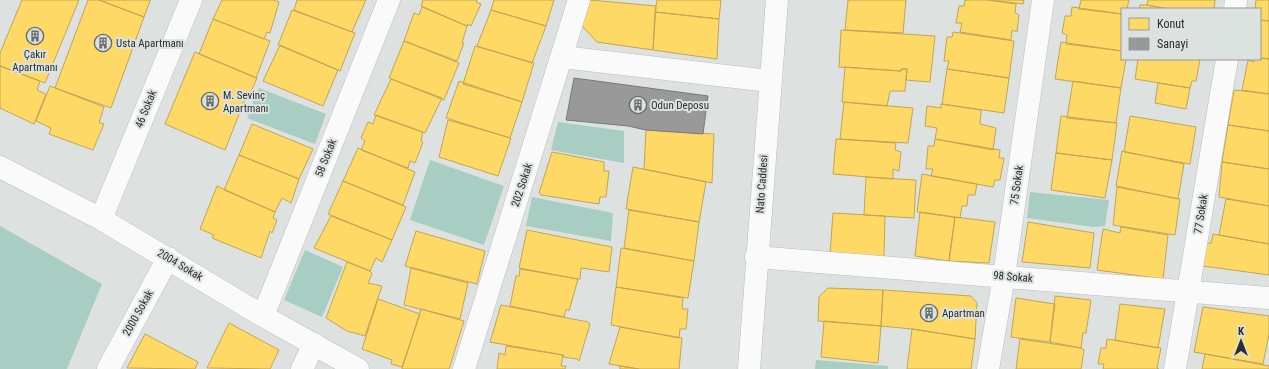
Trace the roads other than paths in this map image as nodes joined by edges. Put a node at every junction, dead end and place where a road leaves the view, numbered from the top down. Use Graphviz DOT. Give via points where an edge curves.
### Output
graph roads {
  1 [pos="191,0"];
  2 [pos="389,0"];
  3 [pos="579,0"];
  4 [pos="777,0"];
  5 [pos="1043,0"];
  6 [pos="562,57"];
  7 [pos="1227,60"];
  8 [pos="769,81"];
  9 [pos="0,167"];
  10 [pos="101,219"];
  11 [pos="756,257"];
  12 [pos="168,258"];
  13 [pos="1004,276"];
  14 [pos="1188,292"];
  15 [pos="1269,298"];
  16 [pos="264,316"];
  17 [pos="314,344"];
  18 [pos="108,369"];
  19 [pos="302,369"];
  20 [pos="358,369"];
  21 [pos="464,369"];
  22 [pos="749,369"];
  23 [pos="988,369"];
  24 [pos="1175,369"];
  1 -- 10 [label="street, 46 Sokak"];
  2 -- 16 [label="street, 58 Sokak"];
  3 -- 6 [label="street, 202 Sokak"];
  4 -- 8 [label="street, Nato Caddesi"];
  5 -- 13 [label="street, 75 Sokak"];
  6 -- 8 [label="street"];
  6 -- 21 [label="street, 202 Sokak"];
  7 -- 14 [label="street, 77 Sokak"];
  8 -- 11 [label="street, Nato Caddesi"];
  9 -- 10 [label="street, 2004 Sokak"];
  10 -- 12 [label="street, 2004 Sokak"];
  11 -- 13 [label="street, 98 Sokak"];
  11 -- 22 [label="street, Nato Caddesi"];
  12 -- 16 [label="street, 2004 Sokak"];
  12 -- 18 [label="street, 2000 Sokak"];
  13 -- 14 [label="street, 98 Sokak"];
  13 -- 23 [label="street, 75 Sokak"];
  14 -- 15 [label="street, 98 Sokak"];
  14 -- 24 [label="street, 77 Sokak"];
  16 -- 17 [label="street, 2004 Sokak"];
  17 -- 19 [label="street"];
  17 -- 20 [label="street, 2004 Sokak"];
}
